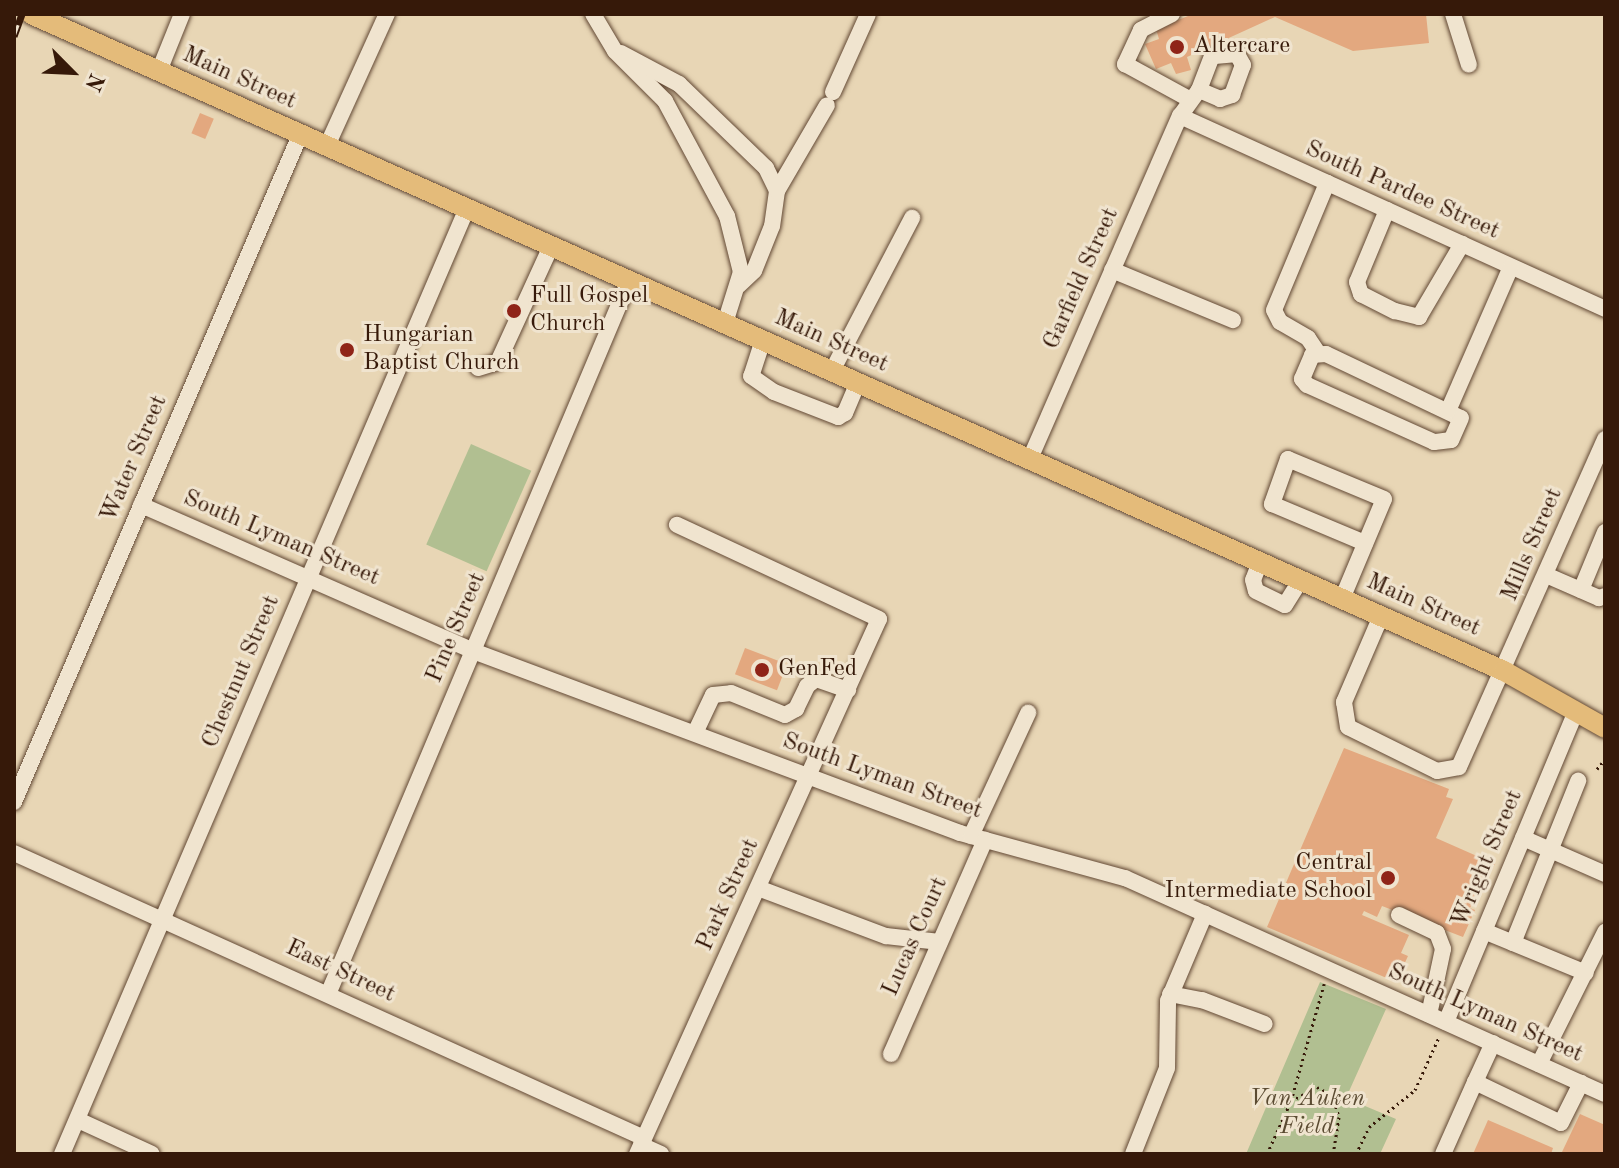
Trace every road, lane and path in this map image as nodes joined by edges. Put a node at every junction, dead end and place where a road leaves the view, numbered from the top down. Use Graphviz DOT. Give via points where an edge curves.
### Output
graph roads {
  1 [pos="31,14"];
  2 [pos="182,14"];
  3 [pos="387,14"];
  4 [pos="593,14"];
  5 [pos="868,14"];
  6 [pos="1172,14"];
  7 [pos="1453,14"];
  8 [pos="615,51"];
  9 [pos="1469,65"];
  10 [pos="159,71"];
  11 [pos="1180,116"];
  12 [pos="300,135"];
  13 [pos="327,146"];
  14 [pos="1327,183"];
  15 [pos="777,191"];
  16 [pos="467,208"];
  17 [pos="1387,210"];
  18 [pos="912,218"];
  19 [pos="1462,244"];
  20 [pos="551,246"];
  21 [pos="1511,267"];
  22 [pos="1112,270"];
  23 [pos="629,281"];
  24 [pos="739,285"];
  25 [pos="1605,309"];
  26 [pos="1233,320"];
  27 [pos="725,323"];
  28 [pos="763,340"];
  29 [pos="1318,353"];
  30 [pos="478,368"];
  31 [pos="832,371"];
  32 [pos="858,383"];
  33 [pos="1448,411"];
  34 [pos="1605,439"];
  35 [pos="1029,461"];
  36 [pos="1598,472"];
  37 [pos="141,505"];
  38 [pos="677,525"];
  39 [pos="1605,532"];
  40 [pos="1365,543"];
  41 [pos="1260,562"];
  42 [pos="1546,575"];
  43 [pos="310,576"];
  44 [pos="1300,581"];
  45 [pos="1581,590"];
  46 [pos="1605,596"];
  47 [pos="1342,599"];
  48 [pos="1381,616"];
  49 [pos="473,651"];
  50 [pos="1504,671"];
  51 [pos="848,690"];
  52 [pos="1028,713"];
  53 [pos="1575,714"];
  54 [pos="1605,728"];
  55 [pos="695,733"];
  56 [pos="1605,759"];
  57 [pos="1597,769"];
  58 [pos="809,776"];
  59 [pos="1578,781"];
  60 [pos="14,802"];
  61 [pos="978,838"];
  62 [pos="1523,838"];
  63 [pos="1552,850"];
  64 [pos="14,853"];
  65 [pos="1605,874"];
  66 [pos="758,888"];
  67 [pos="1205,914"];
  68 [pos="1399,915"];
  69 [pos="163,918"];
  70 [pos="1484,931"];
  71 [pos="1605,932"];
  72 [pos="940,942"];
  73 [pos="1513,943"];
  74 [pos="1328,969"];
  75 [pos="1586,973"];
  76 [pos="329,992"];
  77 [pos="1170,994"];
  78 [pos="1429,1015"];
  79 [pos="1446,1022"];
  80 [pos="1265,1024"];
  81 [pos="1493,1043"];
  82 [pos="891,1054"];
  83 [pos="1539,1064"];
  84 [pos="1475,1082"];
  85 [pos="1581,1083"];
  86 [pos="1605,1094"];
  87 [pos="1291,1101"];
  88 [pos="78,1120"];
  89 [pos="641,1146"];
  90 [pos="62,1154"];
  91 [pos="152,1154"];
  92 [pos="661,1154"];
  93 [pos="1133,1154"];
  94 [pos="1267,1154"];
  95 [pos="1333,1154"];
  96 [pos="1356,1154"];
  97 [pos="1443,1154"];
  1 -- 10 [label="main road, Main Street"];
  2 -- 10 [label="street"];
  3 -- 13 [label="street"];
  4 -- 8 [label="street"];
  5 -- 15 [label="street" via="830,99"];
  6 -- 11 [label="street, Garfield Street" via="1141,30 1125,64 1195,95"];
  7 -- 9 [label="street"];
  8 -- 15 [label="street" via="679,84 735,134 766,168"];
  8 -- 24 [label="street" via="665,101 682,129 727,216 740,256"];
  10 -- 12 [label="main road, Main Street"];
  11 -- 14 [label="street, South Pardee Street"];
  11 -- 22 [label="street, Garfield Street"];
  12 -- 13 [label="main road, Main Street"];
  12 -- 37 [label="street, Water Street"];
  13 -- 16 [label="main road, Main Street"];
  14 -- 17 [label="street, South Pardee Street"];
  14 -- 29 [label="street" via="1274,310 1280,322 1308,338"];
  15 -- 24 [label="street" via="772,226 754,271"];
  16 -- 20 [label="main road, Main Street"];
  16 -- 43 [label="street, Chestnut Street"];
  17 -- 19 [label="street, South Pardee Street"];
  17 -- 19 [label="street" via="1357,282 1361,294 1395,311 1419,317"];
  18 -- 31 [label="street"];
  19 -- 21 [label="street, South Pardee Street"];
  20 -- 23 [label="main road, Main Street"];
  20 -- 30 [label="street" via="498,362"];
  21 -- 25 [label="street, South Pardee Street"];
  21 -- 33 [label="street"];
  22 -- 26 [label="street"];
  22 -- 35 [label="street, Garfield Street"];
  23 -- 27 [label="main road, Main Street"];
  23 -- 49 [label="street, Pine Street"];
  24 -- 27 [label="street"];
  27 -- 28 [label="main road, Main Street"];
  28 -- 31 [label="main road, Main Street"];
  28 -- 32 [label="street" via="751,376 774,392 838,417 845,413"];
  29 -- 33 [label="street"];
  29 -- 33 [label="street" via="1312,355 1302,379 1320,392 1434,442 1451,440 1461,418"];
  31 -- 32 [label="main road, Main Street"];
  32 -- 35 [label="main road, Main Street"];
  34 -- 36 [label="street, Mills Street"];
  35 -- 41 [label="main road, Main Street"];
  36 -- 42 [label="street, Mills Street"];
  37 -- 43 [label="street, South Lyman Street"];
  37 -- 60 [label="street, Water Street"];
  38 -- 51 [label="street, Park Street" via="879,619"];
  39 -- 45 [label="street"];
  40 -- 40 [label="street" via="1384,499 1288,459 1272,504"];
  40 -- 47 [label="street"];
  41 -- 44 [label="main road, Main Street"];
  41 -- 44 [label="street" via="1253,580 1256,591 1285,605"];
  42 -- 45 [label="street"];
  42 -- 50 [label="street, Mills Street"];
  43 -- 49 [label="street, South Lyman Street"];
  43 -- 69 [label="street, Chestnut Street"];
  44 -- 47 [label="main road, Main Street"];
  45 -- 46 [label="street"];
  47 -- 48 [label="main road, Main Street"];
  48 -- 50 [label="main road, Main Street"];
  48 -- 50 [label="street, Mills Street" via="1344,702 1344,719 1355,734 1423,765 1448,772 1459,767"];
  49 -- 55 [label="street, South Lyman Street"];
  49 -- 76 [label="street, Pine Street"];
  50 -- 53 [label="main road, Main Street"];
  51 -- 55 [label="street" via="816,679 796,709 785,715 731,693 713,695"];
  51 -- 58 [label="street, Park Street"];
  52 -- 61 [label="street, Lucas Court"];
  53 -- 54 [label="main road, Main Street"];
  53 -- 62 [label="street, Wright Street"];
  55 -- 58 [label="street, South Lyman Street"];
  56 -- 57 [label="path"];
  58 -- 61 [label="street, South Lyman Street"];
  58 -- 66 [label="street, Park Street"];
  59 -- 63 [label="street"];
  61 -- 67 [label="street, South Lyman Street" via="1125,878"];
  61 -- 72 [label="street, Lucas Court"];
  62 -- 63 [label="street"];
  62 -- 70 [label="street, Wright Street"];
  63 -- 65 [label="street"];
  63 -- 73 [label="street"];
  64 -- 69 [label="street, East Street"];
  66 -- 72 [label="street" via="886,936"];
  66 -- 89 [label="street, Park Street"];
  67 -- 74 [label="street, South Lyman Street"];
  67 -- 77 [label="street"];
  68 -- 78 [label="street" via="1437,933 1443,949"];
  69 -- 76 [label="street, East Street"];
  69 -- 88 [label="street, Chestnut Street"];
  70 -- 73 [label="street"];
  70 -- 79 [label="street, Wright Street"];
  71 -- 75 [label="street"];
  72 -- 82 [label="street, Lucas Court"];
  73 -- 75 [label="street"];
  74 -- 78 [label="street, South Lyman Street"];
  74 -- 87 [label="path"];
  75 -- 83 [label="street" via="1575,984"];
  76 -- 89 [label="street, East Street"];
  77 -- 80 [label="street"];
  77 -- 93 [label="street" via="1167,1068"];
  78 -- 79 [label="street, South Lyman Street"];
  79 -- 81 [label="street, South Lyman Street"];
  79 -- 96 [label="path" via="1415,1090 1369,1127"];
  81 -- 83 [label="street, South Lyman Street"];
  81 -- 84 [label="street"];
  83 -- 85 [label="street, South Lyman Street"];
  84 -- 85 [label="street" via="1561,1123"];
  84 -- 97 [label="street"];
  85 -- 86 [label="street, South Lyman Street"];
  87 -- 94 [label="path"];
  87 -- 95 [label="path" via="1317,1087 1332,1095 1339,1117"];
  88 -- 90 [label="street, Chestnut Street"];
  88 -- 91 [label="street"];
  89 -- 92 [label="street, East Street"];
}
